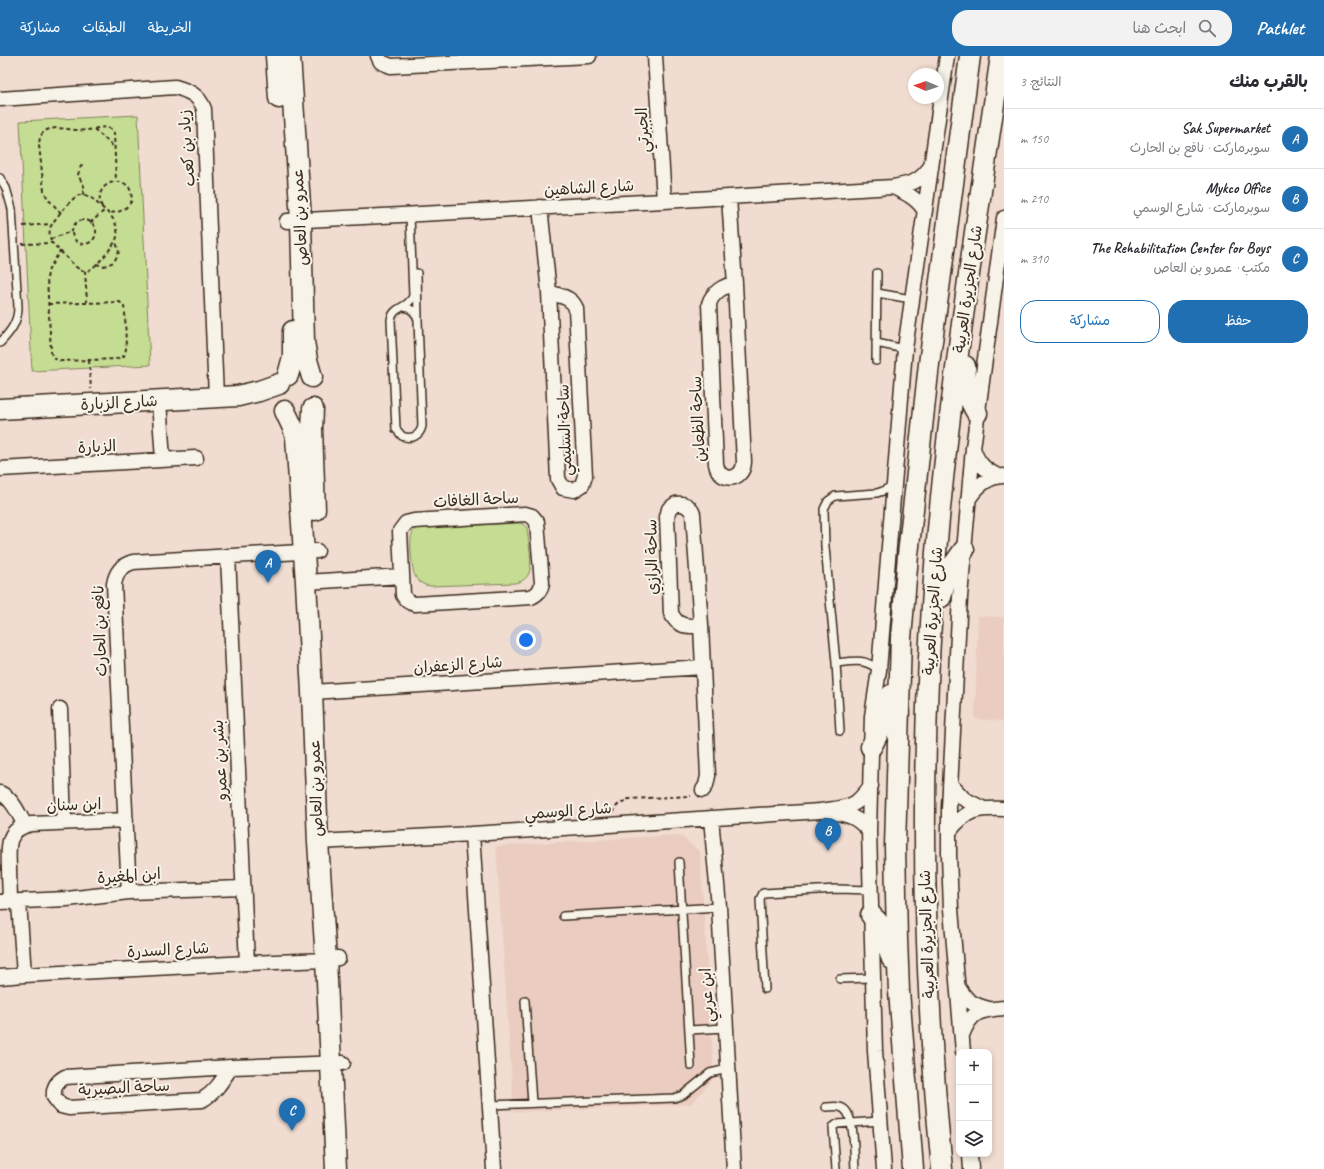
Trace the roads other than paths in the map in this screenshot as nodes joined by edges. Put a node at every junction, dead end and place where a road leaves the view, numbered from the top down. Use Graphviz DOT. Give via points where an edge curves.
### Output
graph roads {
  1 [pos="276,56"];
  2 [pos="290,56"];
  3 [pos="378,56"];
  4 [pos="589,56"];
  5 [pos="655,56"];
  6 [pos="947,56"];
  7 [pos="970,56"];
  8 [pos="1001,56"];
  9 [pos="571,57"];
  10 [pos="0,99"];
  11 [pos="931,166"];
  12 [pos="0,178"];
  13 [pos="892,187"];
  14 [pos="729,198"];
  15 [pos="664,201"];
  16 [pos="540,207"];
  17 [pos="925,211"];
  18 [pos="412,214"];
  19 [pos="1004,218"];
  20 [pos="294,220"];
  21 [pos="877,273"];
  22 [pos="735,284"];
  23 [pos="549,292"];
  24 [pos="877,293"];
  25 [pos="911,299"];
  26 [pos="404,307"];
  27 [pos="418,320"];
  28 [pos="960,342"];
  29 [pos="0,343"];
  30 [pos="876,343"];
  31 [pos="905,349"];
  32 [pos="876,361"];
  33 [pos="312,377"];
  34 [pos="283,379"];
  35 [pos="238,396"];
  36 [pos="216,397"];
  37 [pos="159,401"];
  38 [pos="0,405"];
  39 [pos="283,408"];
  40 [pos="313,409"];
  41 [pos="977,413"];
  42 [pos="973,448"];
  43 [pos="196,458"];
  44 [pos="163,460"];
  45 [pos="0,469"];
  46 [pos="1001,476"];
  47 [pos="894,485"];
  48 [pos="968,501"];
  49 [pos="964,550"];
  50 [pos="311,551"];
  51 [pos="228,556"];
  52 [pos="402,576"];
  53 [pos="313,581"];
  54 [pos="701,625"];
  55 [pos="930,631"];
  56 [pos="901,638"];
  57 [pos="836,662"];
  58 [pos="703,667"];
  59 [pos="879,670"];
  60 [pos="319,691"];
  61 [pos="60,709"];
  62 [pos="840,731"];
  63 [pos="872,747"];
  64 [pos="950,784"];
  65 [pos="871,786"];
  66 [pos="703,790"];
  67 [pos="0,793"];
  68 [pos="982,808"];
  69 [pos="1004,809"];
  70 [pos="820,811"];
  71 [pos="712,818"];
  72 [pos="126,820"];
  73 [pos="64,822"];
  74 [pos="24,825"];
  75 [pos="869,831"];
  76 [pos="949,832"];
  77 [pos="472,834"];
  78 [pos="324,841"];
  79 [pos="679,862"];
  80 [pos="242,888"];
  81 [pos="871,890"];
  82 [pos="129,892"];
  83 [pos="10,902"];
  84 [pos="719,907"];
  85 [pos="682,909"];
  86 [pos="871,915"];
  87 [pos="563,916"];
  88 [pos="332,959"];
  89 [pos="247,963"];
  90 [pos="24,975"];
  91 [pos="872,978"];
  92 [pos="840,979"];
  93 [pos="3,980"];
  94 [pos="958,987"];
  95 [pos="765,989"];
  96 [pos="899,991"];
  97 [pos="525,1001"];
  98 [pos="1004,1008"];
  99 [pos="989,1010"];
  100 [pos="726,1028"];
  101 [pos="689,1030"];
  102 [pos="962,1035"];
  103 [pos="962,1049"];
  104 [pos="337,1062"];
  105 [pos="691,1066"];
  106 [pos="231,1067"];
  107 [pos="728,1070"];
  108 [pos="532,1103"];
  109 [pos="490,1105"];
  110 [pos="826,1107"];
  111 [pos="880,1121"];
  112 [pos="852,1123"];
  113 [pos="970,1157"];
  114 [pos="336,1169"];
  115 [pos="348,1169"];
  116 [pos="494,1169"];
  117 [pos="734,1169"];
  118 [pos="836,1169"];
  119 [pos="855,1169"];
  120 [pos="884,1169"];
  121 [pos="913,1169"];
  122 [pos="942,1169"];
  123 [pos="971,1169"];
  1 -- 20 [label="main road, عمرو بن العاص"];
  2 -- 20 [label="main road, عمرو بن العاص"];
  3 -- 9 [label="street" via="381,62 390,66"];
  4 -- 9 [label="street"];
  5 -- 15 [label="street, الجبرتي"];
  6 -- 11 [label="street"];
  7 -- 56 [label="main road, شارع الجزيرة العربية" via="929,364"];
  8 -- 28 [label="main road, شارع الجزيرة العربية"];
  10 -- 36 [label="street, زياد بن كعب" via="175,87 194,94 201,101 204,109"];
  11 -- 13 [label="street, شارع الشاهين" via="918,180"];
  11 -- 17 [label="street"];
  12 -- 29 [label="lane" via="10,198 18,313 11,330"];
  13 -- 14 [label="street, شارع الشاهين"];
  13 -- 17 [label="street, شارع الشاهين" via="913,197"];
  14 -- 15 [label="street, شارع الشاهين"];
  14 -- 22 [label="street, ساحة الظعاين"];
  15 -- 16 [label="street, شارع الشاهين"];
  16 -- 18 [label="street, شارع الشاهين"];
  16 -- 23 [label="street, ساحة السليمي"];
  17 -- 25 [label="street"];
  18 -- 20 [label="street, شارع الشاهين"];
  18 -- 26 [label="lane" via="413,296"];
  18 -- 27 [label="lane"];
  19 -- 41 [label="street, شارع الجزيرة العربية"];
  20 -- 33 [label="main road, عمرو بن العاص" via="304,342"];
  20 -- 34 [label="main road, عمرو بن العاص" via="294,348 293,357"];
  21 -- 24 [label="lane"];
  22 -- 22 [label="street, ساحة الظعاين" via="717,292 709,304 716,464 720,473 728,477 738,475 744,466"];
  23 -- 23 [label="street, ساحة السليمي" via="558,479 563,488 574,490 582,485 585,476 576,309 569,299"];
  24 -- 25 [label="lane"];
  24 -- 30 [label="lane"];
  25 -- 31 [label="street"];
  26 -- 27 [label="lane" via="411,310"];
  26 -- 27 [label="lane" via="395,311 391,320 396,426 399,434 408,438 417,435 422,426"];
  28 -- 41 [label="main road" via="968,396"];
  28 -- 55 [label="main road, شارع الجزيرة العربية" via="936,549"];
  30 -- 31 [label="lane"];
  30 -- 32 [label="lane"];
  31 -- 47 [label="street"];
  33 -- 34 [label="main road" via="300,372"];
  33 -- 40 [label="main road" via="320,393"];
  34 -- 35 [label="main road, شارع الزبارة" via="259,391"];
  34 -- 39 [label="main road" via="277,395"];
  35 -- 36 [label="main road, شارع الزبارة"];
  35 -- 39 [label="main road, شارع الزبارة"];
  36 -- 37 [label="main road, شارع الزبارة"];
  37 -- 38 [label="main road, شارع الزبارة"];
  37 -- 44 [label="street"];
  39 -- 40 [label="main road" via="296,415 308,413"];
  39 -- 50 [label="main road, عمرو بن العاص" via="292,423 296,437"];
  40 -- 50 [label="main road, عمرو بن العاص"];
  41 -- 42 [label="street, شارع الجزيرة العربية"];
  42 -- 46 [label="street" via="981,466"];
  42 -- 48 [label="street, شارع الجزيرة العربية"];
  43 -- 44 [label="street, الزبارة"];
  44 -- 45 [label="street, الزبارة"];
  46 -- 48 [label="street" via="980,485"];
  47 -- 57 [label="lane" via="877,493 835,496 828,501 824,509"];
  47 -- 59 [label="street"];
  48 -- 49 [label="street, شارع الجزيرة العربية"];
  49 -- 55 [label="main road" via="947,574 938,614"];
  49 -- 64 [label="street, شارع الجزيرة العربية"];
  50 -- 51 [label="street, نافع بن الحارث"];
  50 -- 53 [label="main road, عمرو بن العاص"];
  51 -- 72 [label="street, نافع بن الحارث" via="133,562 124,566 115,579"];
  51 -- 80 [label="street, بشر بن عمرو"];
  52 -- 52 [label="street, ساحة الغافات" via="403,595 411,604 531,597 539,592 542,583 537,522 532,516 524,514 410,521 400,531"];
  52 -- 53 [label="street"];
  53 -- 60 [label="main road, عمرو بن العاص"];
  54 -- 54 [label="street, ساحة الرازي" via="693,514 684,504 676,504 669,509 667,517 671,613 681,625"];
  54 -- 58 [label="street, ساحة الرازي"];
  55 -- 122 [label="main road, شارع الجزيرة العربية" via="925,772 925,879 931,1044"];
  56 -- 63 [label="main road" via="894,662 890,702 884,723"];
  56 -- 96 [label="main road, شارع الجزيرة العربية" via="895,847"];
  57 -- 59 [label="lane" via="860,660"];
  57 -- 62 [label="lane"];
  58 -- 60 [label="street, شارع الزعفران"];
  58 -- 66 [label="street, ساحة الرازي" via="708,776"];
  59 -- 63 [label="street" via="873,711"];
  60 -- 78 [label="main road, عمرو بن العاص"];
  61 -- 73 [label="street"];
  63 -- 65 [label="street"];
  64 -- 68 [label="street" via="964,798"];
  64 -- 76 [label="street, شارع الجزيرة العربية"];
  65 -- 70 [label="street, شارع الوسمي" via="854,803"];
  65 -- 75 [label="street"];
  67 -- 74 [label="street" via="12,803"];
  68 -- 69 [label="street"];
  68 -- 76 [label="street" via="963,816"];
  70 -- 71 [label="street, شارع الوسمي"];
  70 -- 75 [label="street, شارع الوسمي" via="852,816"];
  71 -- 77 [label="street, شارع الوسمي"];
  71 -- 84 [label="street, ابن عربي"];
  72 -- 73 [label="street, ابن سنان"];
  72 -- 82 [label="street, نافع بن الحارث"];
  73 -- 74 [label="street, ابن سنان"];
  74 -- 83 [label="street" via="15,831 8,848"];
  75 -- 81 [label="street"];
  76 -- 94 [label="street, شارع الجزيرة العربية" via="951,909"];
  77 -- 78 [label="street, شارع الوسمي"];
  77 -- 109 [label="street"];
  78 -- 88 [label="main road, عمرو بن العاص"];
  79 -- 85 [label="lane"];
  80 -- 82 [label="street, ابن المغيرة"];
  80 -- 89 [label="street, بشر بن عمرو"];
  81 -- 86 [label="street"];
  81 -- 95 [label="lane" via="763,892 760,899"];
  82 -- 83 [label="street, ابن المغيرة"];
  83 -- 90 [label="street"];
  84 -- 85 [label="lane"];
  84 -- 100 [label="street, ابن عربي"];
  85 -- 87 [label="lane"];
  85 -- 101 [label="lane"];
  86 -- 91 [label="street"];
  86 -- 96 [label="main road" via="880,926 889,948"];
  88 -- 89 [label="street, شارع السدرة"];
  88 -- 104 [label="main road, عمرو بن العاص"];
  89 -- 90 [label="street, شارع السدرة"];
  90 -- 93 [label="street, شارع السدرة"];
  91 -- 92 [label="lane"];
  91 -- 111 [label="street"];
  94 -- 99 [label="street" via="965,998 976,1006"];
  94 -- 102 [label="street, شارع الجزيرة العربية"];
  96 -- 121 [label="main road, شارع الجزيرة العربية"];
  97 -- 108 [label="lane"];
  98 -- 99 [label="street"];
  99 -- 102 [label="street" via="976,1014 966,1023"];
  100 -- 101 [label="lane"];
  100 -- 107 [label="street, ابن عربي"];
  101 -- 105 [label="lane"];
  102 -- 103 [label="street, شارع الجزيرة العربية"];
  104 -- 106 [label="street, ساحة البصيرية"];
  104 -- 114 [label="main road, عمرو بن العاص"];
  104 -- 115 [label="main road, عمرو بن العاص"];
  106 -- 106 [label="street, ساحة البصيرية" via="65,1077 56,1085 54,1097 62,1106 69,1108 202,1100 212,1093"];
  107 -- 108 [label="lane" via="710,1073 683,1095 674,1098"];
  107 -- 117 [label="street, ابن عربي"];
  108 -- 109 [label="lane"];
  109 -- 116 [label="street"];
  110 -- 112 [label="lane" via="843,1108 848,1112"];
  111 -- 112 [label="lane"];
  111 -- 120 [label="street"];
  112 -- 118 [label="lane" via="837,1124 833,1127"];
  112 -- 119 [label="lane"];
  113 -- 123 [label="street"];
}
